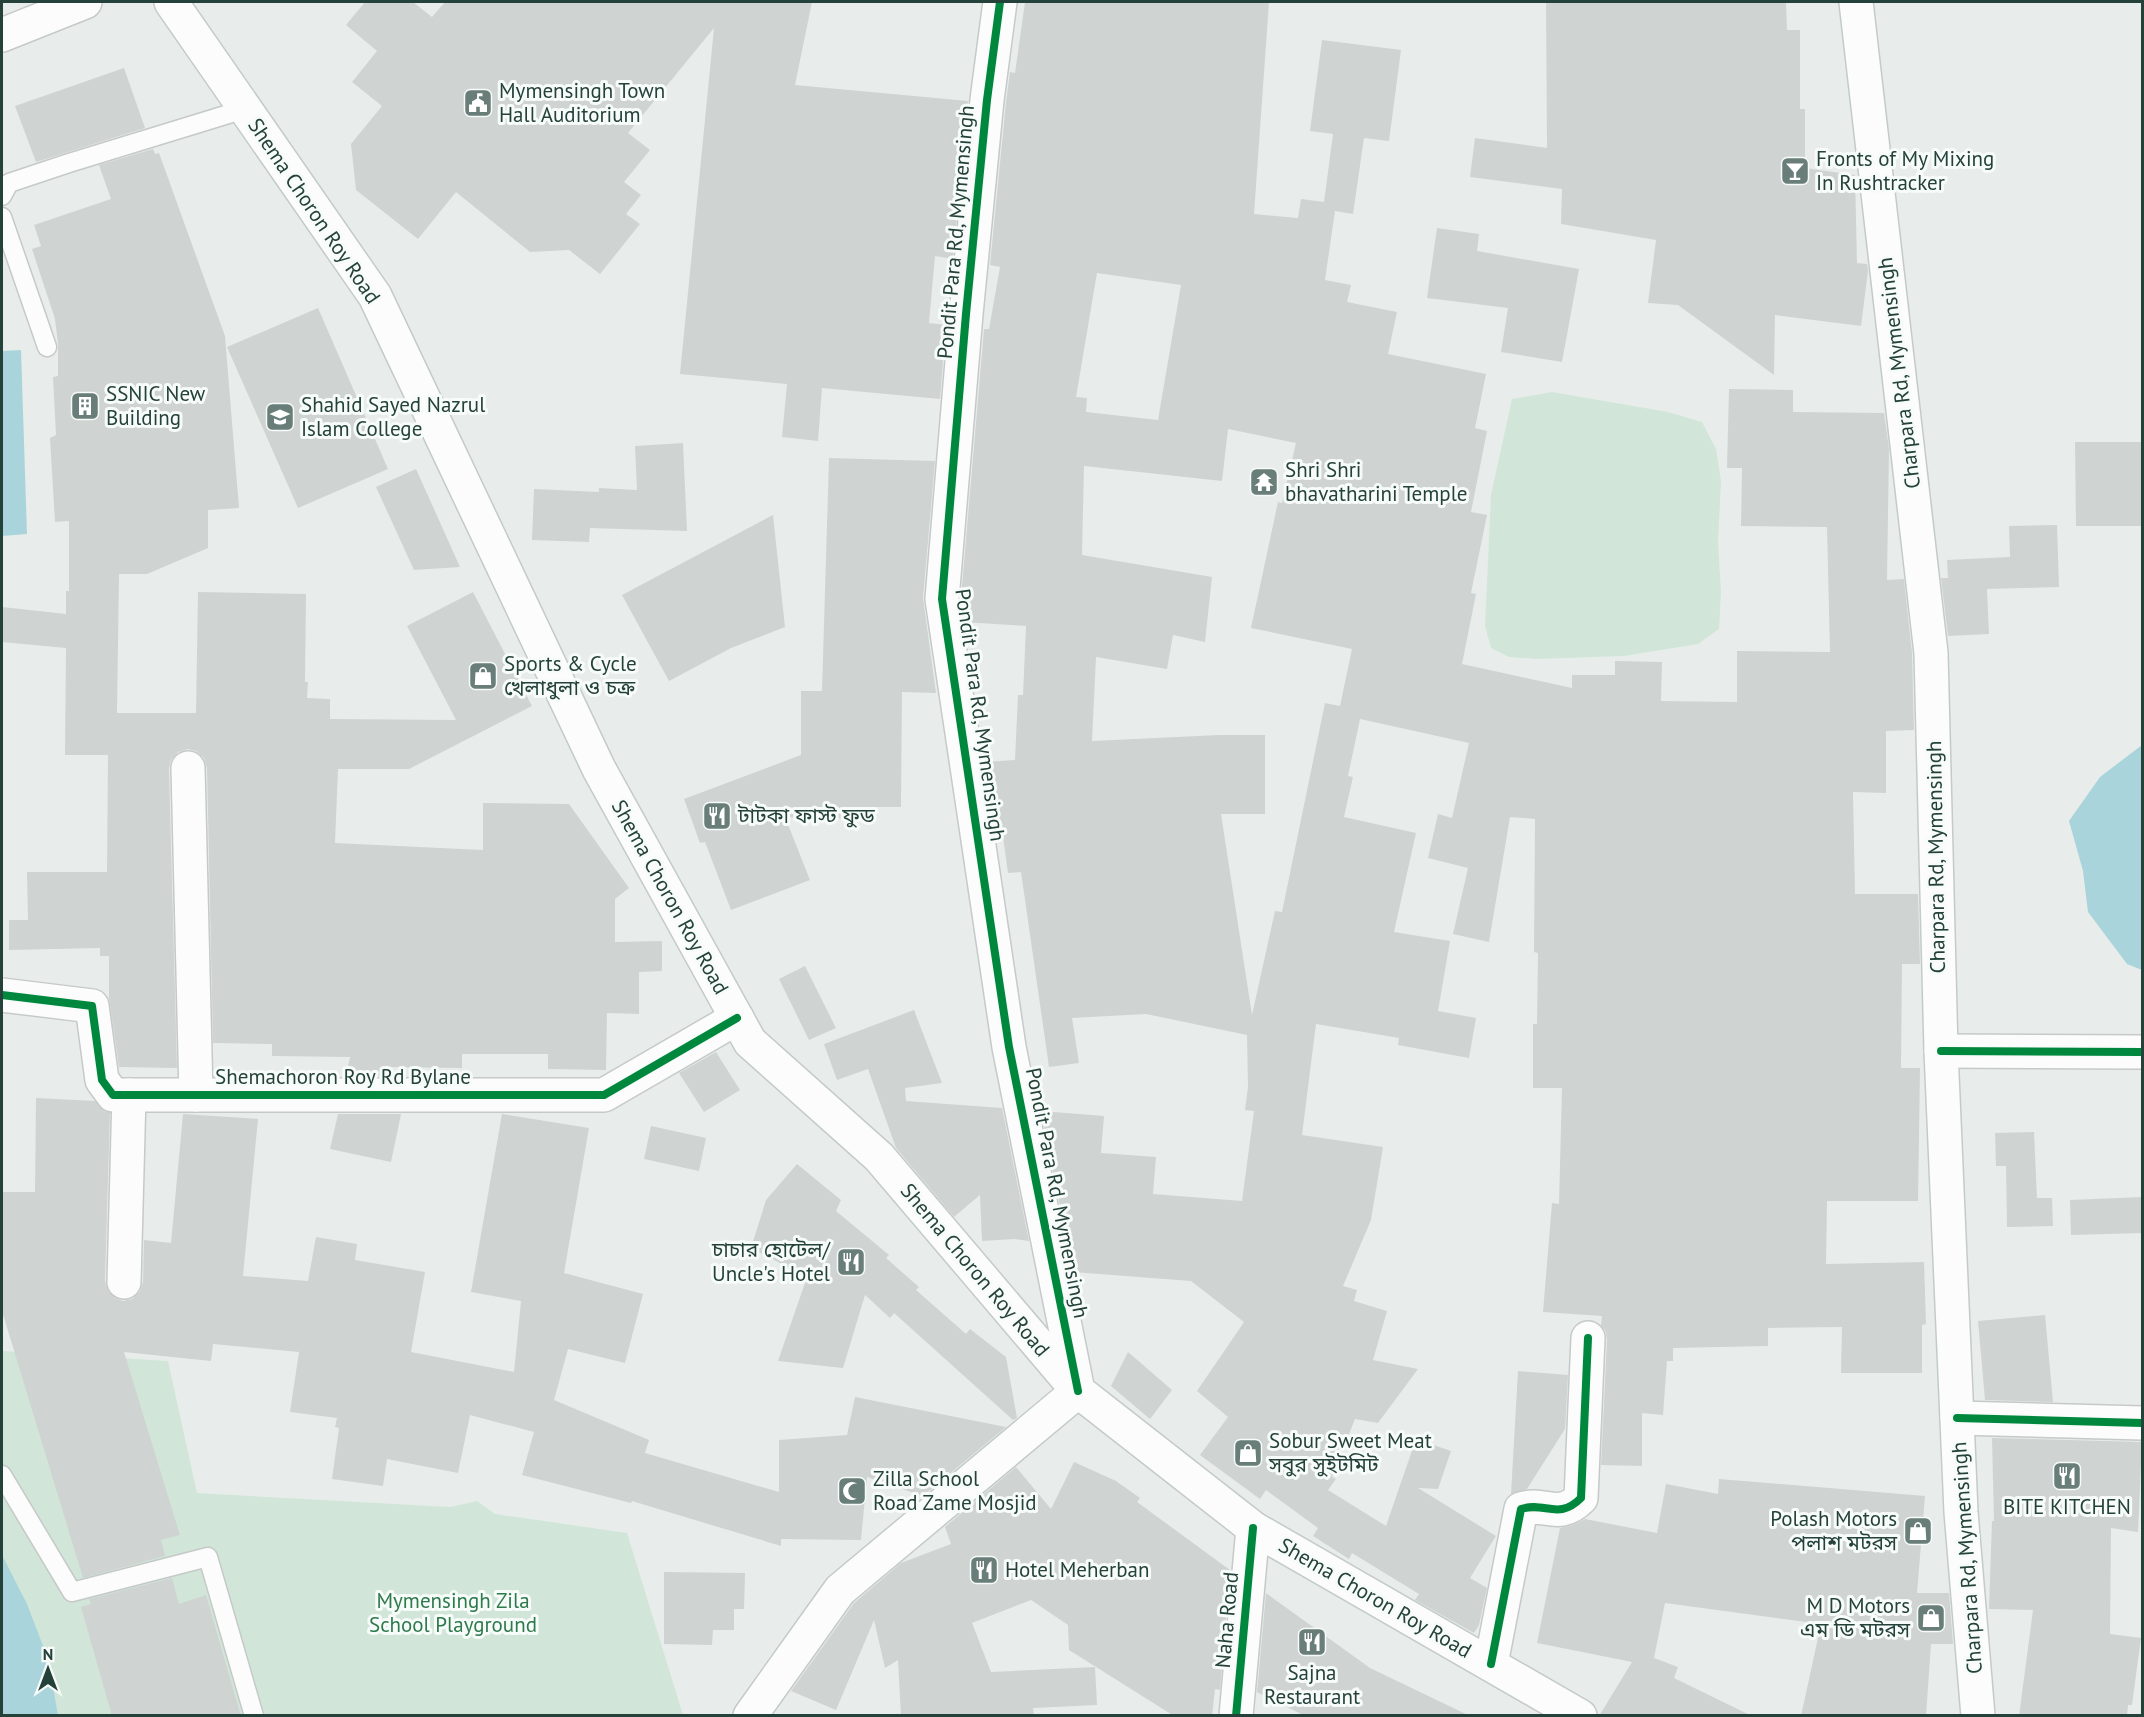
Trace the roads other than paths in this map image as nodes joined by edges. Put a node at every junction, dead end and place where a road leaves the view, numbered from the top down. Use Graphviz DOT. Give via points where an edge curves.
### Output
graph roads {
  1 [pos="85,2"];
  2 [pos="171,2"];
  3 [pos="1000,2"];
  4 [pos="1856,2"];
  5 [pos="2,35"];
  6 [pos="245,109"];
  7 [pos="2,196"];
  8 [pos="2,217"];
  9 [pos="47,346"];
  10 [pos="188,768"];
  11 [pos="2,995"];
  12 [pos="736,1018"];
  13 [pos="1941,1051"];
  14 [pos="2142,1052"];
  15 [pos="129,1095"];
  16 [pos="196,1095"];
  17 [pos="124,1282"];
  18 [pos="1588,1338"];
  19 [pos="1078,1391"];
  20 [pos="1957,1418"];
  21 [pos="2142,1423"];
  22 [pos="2,1475"];
  23 [pos="1253,1528"];
  24 [pos="1491,1664"];
  25 [pos="254,1716"];
  26 [pos="750,1716"];
  27 [pos="1236,1716"];
  28 [pos="1580,1716"];
  29 [pos="1978,1716"];
  1 -- 5 [label="main road"];
  2 -- 6 [label="main road, Shema Choron Roy Road"];
  3 -- 19 [label="main road, Pondit Para Rd, Mymensingh" via="969,278 942,599 1009,1047"];
  4 -- 13 [label="main road, Charpara Rd, Mymensingh" via="1931,653"];
  6 -- 7 [label="lane" via="9,183"];
  6 -- 12 [label="main road, Shema Choron Roy Road" via="375,296 599,769"];
  8 -- 9 [label="lane"];
  10 -- 16 [label="main road"];
  11 -- 15 [label="main road, Shemachoron Roy Rd Bylane" via="92,1006 102,1080 113,1095"];
  12 -- 16 [label="main road, Shemachoron Roy Rd Bylane" via="604,1095"];
  12 -- 19 [label="main road, Shema Choron Roy Road" via="750,1042 879,1157"];
  13 -- 14 [label="main road"];
  13 -- 20 [label="main road, Charpara Rd, Mymensingh"];
  15 -- 16 [label="main road, Shemachoron Roy Rd Bylane"];
  15 -- 17 [label="main road"];
  18 -- 24 [label="main road" via="1581,1498 1562,1510 1521,1509"];
  19 -- 23 [label="main road, Shema Choron Roy Road"];
  19 -- 26 [label="main road" via="840,1590"];
  20 -- 21 [label="main road"];
  20 -- 29 [label="main road, Charpara Rd, Mymensingh" via="1960,1512"];
  22 -- 25 [label="lane" via="72,1592 208,1557"];
  23 -- 24 [label="main road, Shema Choron Roy Road"];
  23 -- 27 [label="main road, Naha Road"];
  24 -- 28 [label="main road, Shema Choron Roy Road"];
}
